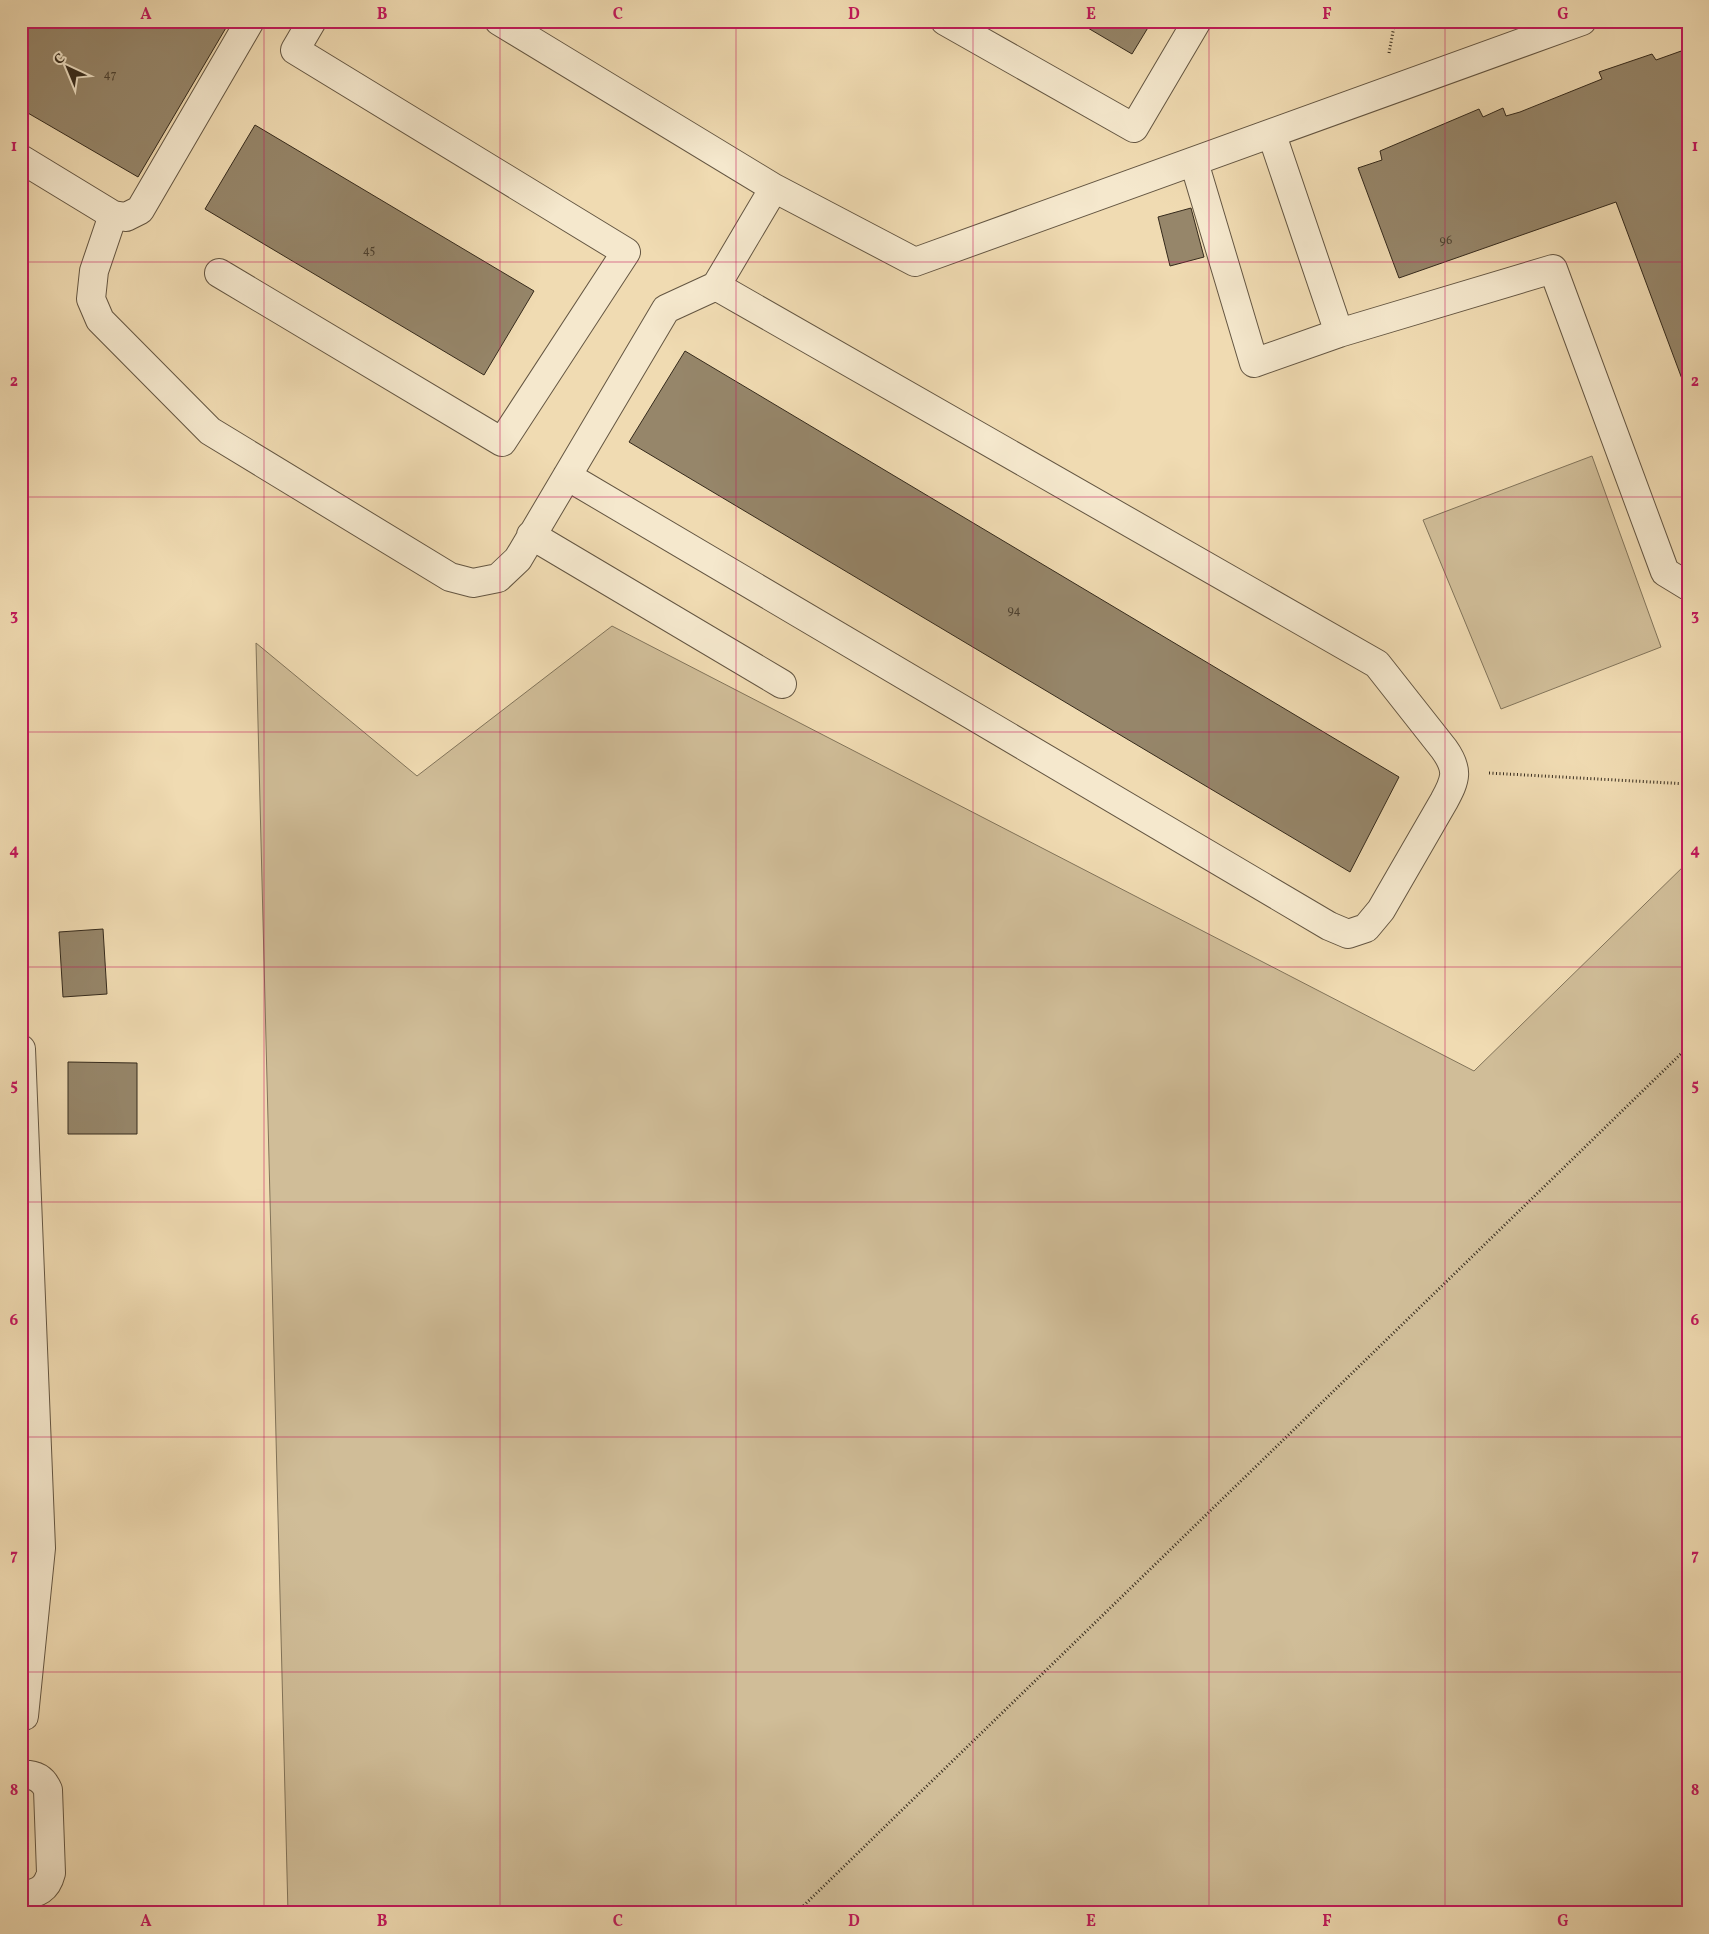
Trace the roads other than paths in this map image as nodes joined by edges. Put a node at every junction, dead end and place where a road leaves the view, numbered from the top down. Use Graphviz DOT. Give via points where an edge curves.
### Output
graph roads {
  1 [pos="250,21"];
  2 [pos="312,21"];
  3 [pos="499,21"];
  4 [pos="945,21"];
  5 [pos="1197,21"];
  6 [pos="1582,21"];
  7 [pos="1272,135"];
  8 [pos="21,159"];
  9 [pos="1194,162"];
  10 [pos="774,188"];
  11 [pos="114,215"];
  12 [pos="219,273"];
  13 [pos="716,286"];
  14 [pos="1339,333"];
  15 [pos="567,476"];
  16 [pos="531,535"];
  17 [pos="1688,586"];
  18 [pos="782,684"];
  19 [pos="21,1049"];
  20 [pos="23,1717"];
  21 [pos="21,1775"];
  22 [pos="21,1895"];
  1 -- 11 [label="street" via="140,210 126,218"];
  2 -- 12 [label="street" via="295,50 626,252 502,442"];
  3 -- 10 [label="street"];
  4 -- 5 [label="street" via="1134,128"];
  6 -- 7 [label="street"];
  7 -- 9 [label="street"];
  7 -- 14 [label="street"];
  8 -- 11 [label="street"];
  9 -- 10 [label="street" via="915,262"];
  9 -- 14 [label="street" via="1254,363"];
  10 -- 13 [label="street"];
  11 -- 16 [label="street" via="94,271 91,299 100,320 210,432 450,577 473,583 498,578 518,559"];
  13 -- 15 [label="street" via="666,309"];
  13 -- 15 [label="street" via="1377,664 1444,749 1455,772 1453,785 1381,910 1366,928 1348,934 1329,926"];
  14 -- 17 [label="street" via="1553,268 1665,572"];
  15 -- 16 [label="street"];
  16 -- 18 [label="street"];
  19 -- 20 [label="street" via="41,1548"];
  21 -- 22 [label="street" via="38,1777 48,1790 51,1873 48,1884 39,1892"];
}
